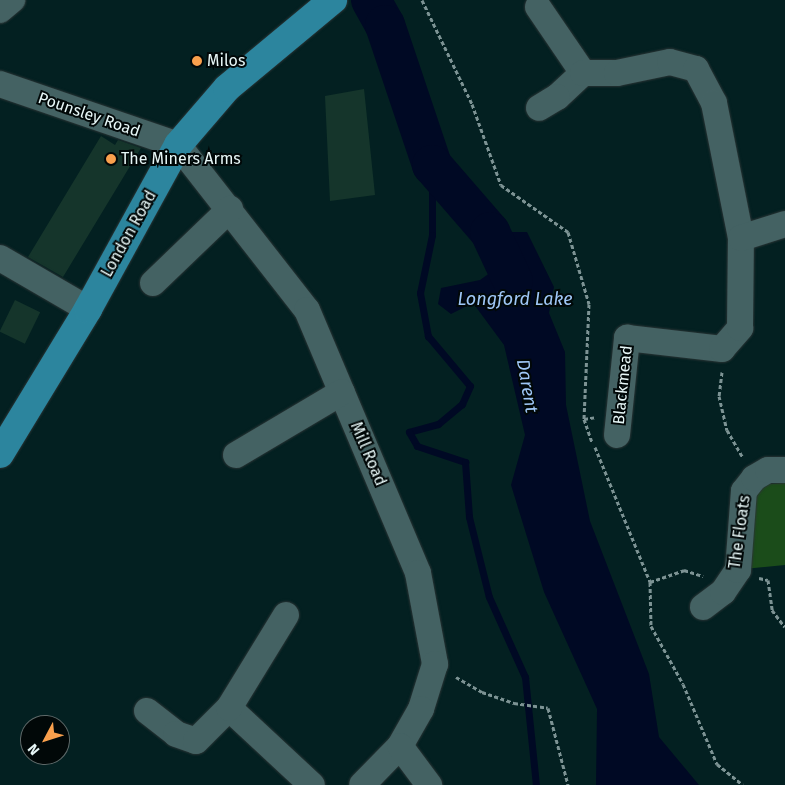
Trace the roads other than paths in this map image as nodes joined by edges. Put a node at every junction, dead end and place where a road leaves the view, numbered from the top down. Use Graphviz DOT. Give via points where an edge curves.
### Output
graph roads {
  1 [pos="12,0"];
  2 [pos="332,0"];
  3 [pos="538,7"];
  4 [pos="0,10"];
  5 [pos="583,74"];
  6 [pos="0,84"];
  7 [pos="539,108"];
  8 [pos="178,145"];
  9 [pos="230,209"];
  10 [pos="785,224"];
  11 [pos="741,238"];
  12 [pos="0,258"];
  13 [pos="152,283"];
  14 [pos="88,309"];
  15 [pos="342,392"];
  16 [pos="617,435"];
  17 [pos="0,454"];
  18 [pos="236,456"];
  19 [pos="785,470"];
  20 [pos="703,607"];
  21 [pos="286,615"];
  22 [pos="229,708"];
  23 [pos="147,711"];
  24 [pos="400,746"];
  25 [pos="312,785"];
  26 [pos="362,785"];
  27 [pos="429,785"];
  1 -- 4 [label="street"];
  2 -- 8 [label="main road, London Road" via="227,88"];
  3 -- 5 [label="street"];
  5 -- 7 [label="street"];
  5 -- 11 [label="street" via="617,73 670,62 696,68 714,103"];
  6 -- 8 [label="street, Pounsley Road"];
  8 -- 9 [label="street, Mill Road"];
  8 -- 14 [label="main road, London Road"];
  9 -- 13 [label="street"];
  9 -- 15 [label="street, Mill Road" via="307,310"];
  10 -- 11 [label="street"];
  11 -- 16 [label="street, Blackmead" via="740,328 722,349 626,338"];
  12 -- 14 [label="street"];
  14 -- 17 [label="main road, London Road"];
  15 -- 18 [label="street"];
  15 -- 24 [label="street, Mill Road" via="418,573 435,664 421,709"];
  19 -- 20 [label="street, The Floats" via="768,470 754,478 744,491 738,570 723,592"];
  21 -- 22 [label="street"];
  22 -- 23 [label="street" via="196,741 176,734"];
  22 -- 25 [label="street"];
  24 -- 26 [label="street, Mill Road"];
  24 -- 27 [label="street"];
}
